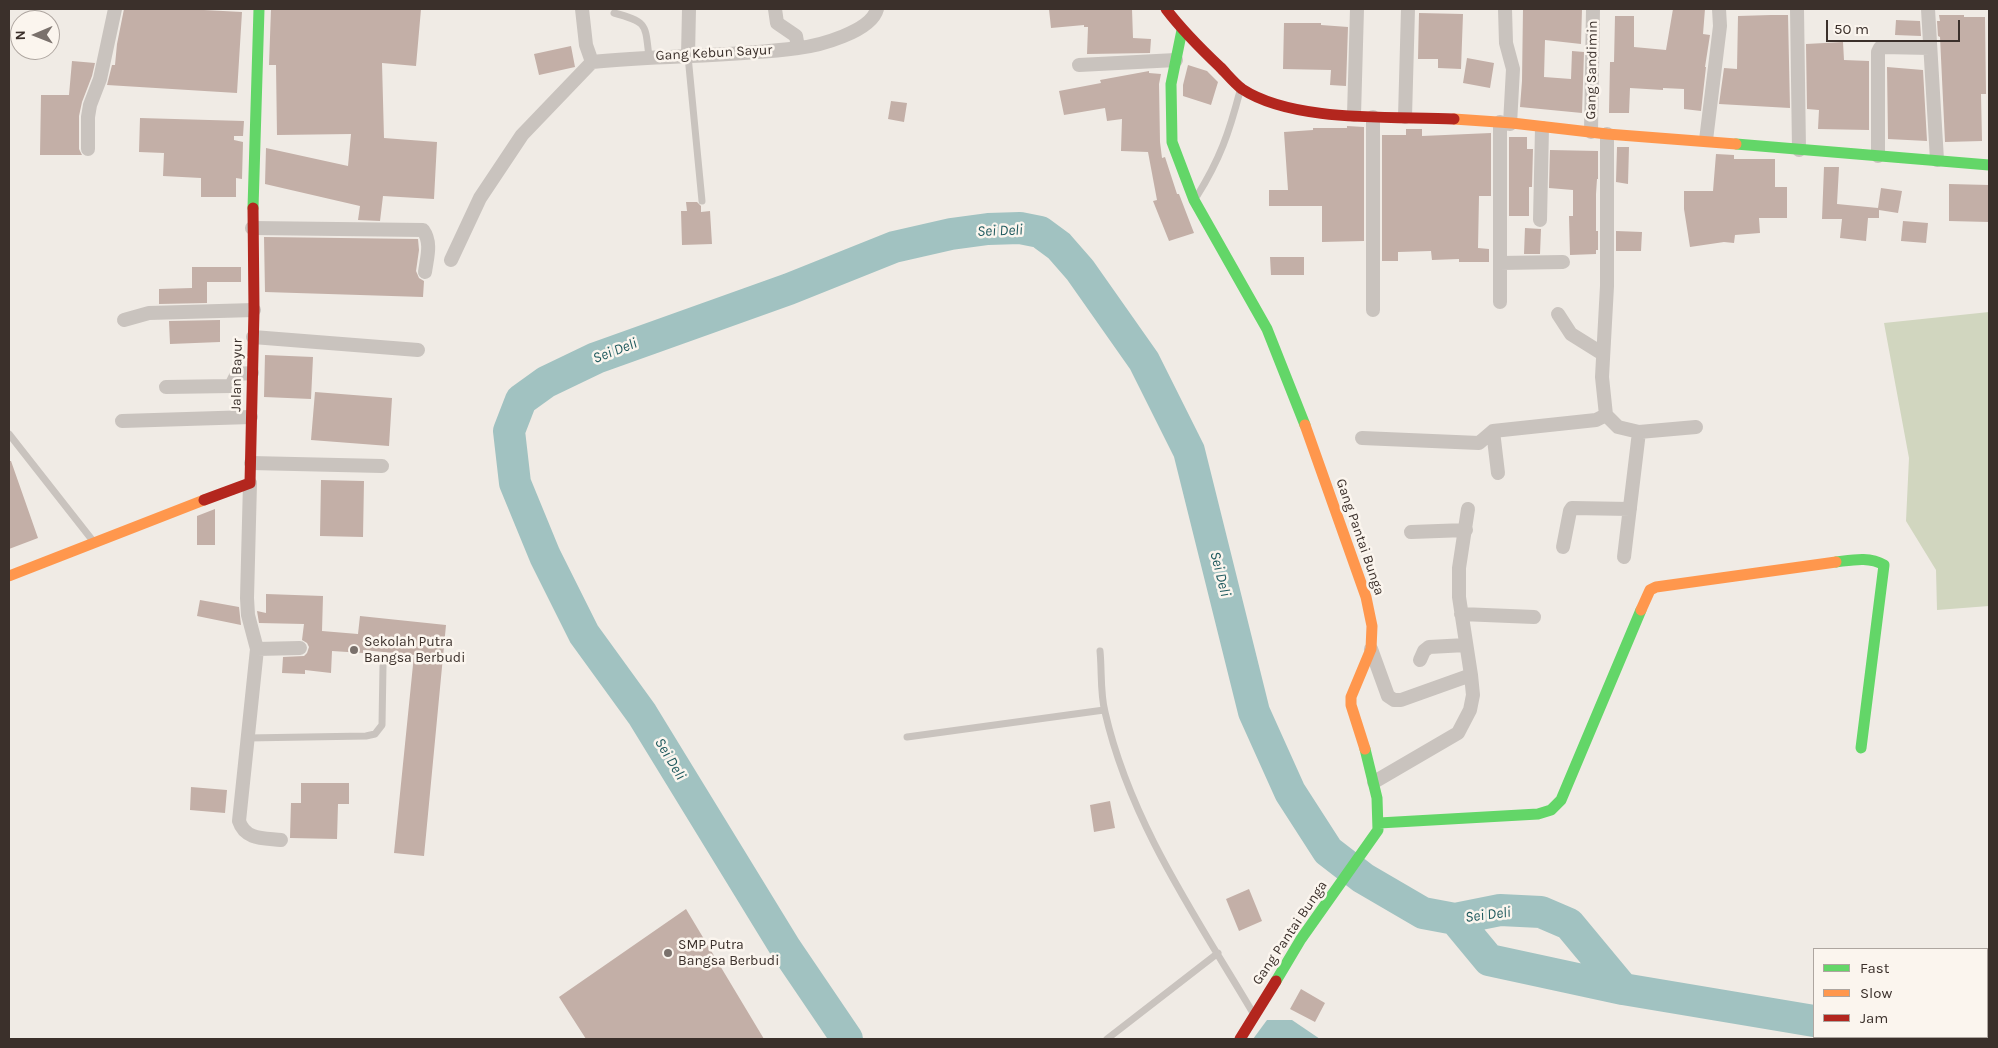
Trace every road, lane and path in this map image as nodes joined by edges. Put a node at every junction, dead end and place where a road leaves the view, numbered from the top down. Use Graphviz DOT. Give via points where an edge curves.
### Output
graph roads {
  1 [pos="115,9"];
  2 [pos="259,9"];
  3 [pos="582,9"];
  4 [pos="688,9"];
  5 [pos="775,9"];
  6 [pos="877,9"];
  7 [pos="1166,9"];
  8 [pos="1357,9"];
  9 [pos="1408,9"];
  10 [pos="1505,9"];
  11 [pos="1593,9"];
  12 [pos="1719,9"];
  13 [pos="1797,9"];
  14 [pos="1928,9"];
  15 [pos="614,13"];
  16 [pos="1182,30"];
  17 [pos="798,48"];
  18 [pos="1930,48"];
  19 [pos="688,56"];
  20 [pos="649,57"];
  21 [pos="1176,60"];
  22 [pos="592,62"];
  23 [pos="1079,64"];
  24 [pos="1241,88"];
  25 [pos="1354,114"];
  26 [pos="1373,117"];
  27 [pos="1405,117"];
  28 [pos="1505,123"];
  29 [pos="1542,128"];
  30 [pos="1591,132"];
  31 [pos="1607,134"];
  32 [pos="1706,140"];
  33 [pos="88,150"];
  34 [pos="1799,150"];
  35 [pos="1878,156"];
  36 [pos="1937,160"];
  37 [pos="1989,165"];
  38 [pos="1194,200"];
  39 [pos="702,201"];
  40 [pos="1540,220"];
  41 [pos="252,228"];
  42 [pos="451,260"];
  43 [pos="1563,262"];
  44 [pos="1500,263"];
  45 [pos="425,272"];
  46 [pos="1500,302"];
  47 [pos="254,310"];
  48 [pos="1373,310"];
  49 [pos="1558,314"];
  50 [pos="124,320"];
  51 [pos="253,337"];
  52 [pos="418,350"];
  53 [pos="1603,354"];
  54 [pos="252,373"];
  55 [pos="166,387"];
  56 [pos="1606,415"];
  57 [pos="251,417"];
  58 [pos="122,421"];
  59 [pos="1696,427"];
  60 [pos="1493,431"];
  61 [pos="1639,432"];
  62 [pos="9,434"];
  63 [pos="1362,438"];
  64 [pos="251,463"];
  65 [pos="382,466"];
  66 [pos="1498,473"];
  67 [pos="250,484"];
  68 [pos="1468,509"];
  69 [pos="1630,509"];
  70 [pos="1466,530"];
  71 [pos="1411,532"];
  72 [pos="94,542"];
  73 [pos="1563,547"];
  74 [pos="1624,557"];
  75 [pos="9,576"];
  76 [pos="1461,614"];
  77 [pos="1534,617"];
  78 [pos="1466,644"];
  79 [pos="300,648"];
  80 [pos="257,649"];
  81 [pos="1371,649"];
  82 [pos="1100,652"];
  83 [pos="1420,660"];
  84 [pos="383,666"];
  85 [pos="1471,675"];
  86 [pos="1104,710"];
  87 [pos="907,737"];
  88 [pos="247,738"];
  89 [pos="1861,748"];
  90 [pos="1374,782"];
  91 [pos="1379,823"];
  92 [pos="281,840"];
  93 [pos="1218,953"];
  94 [pos="1254,1016"];
  95 [pos="1107,1039"];
  96 [pos="1240,1039"];
  1 -- 33 [label="street" via="100,79 90,105"];
  2 -- 41 [label="street, Jalan Bayur"];
  3 -- 22 [label="street" via="586,45"];
  4 -- 19 [label="street"];
  5 -- 17 [label="street" via="777,23 796,36"];
  6 -- 17 [label="street, Gang Kebun Sayur" via="859,28 840,38"];
  7 -- 16 [label="street"];
  8 -- 25 [label="street"];
  9 -- 27 [label="street"];
  10 -- 28 [label="street" via="1506,43 1513,70"];
  11 -- 30 [label="street, Gang Sandimin"];
  12 -- 32 [label="street" via="1720,26"];
  13 -- 34 [label="street"];
  14 -- 18 [label="street"];
  15 -- 20 [label="lane" via="638,20 645,28"];
  16 -- 21 [label="street, Gang Pantai Bunga"];
  16 -- 24 [label="street"];
  17 -- 19 [label="street, Gang Kebun Sayur"];
  18 -- 35 [label="street" via="1883,47 1878,52"];
  18 -- 36 [label="street"];
  19 -- 20 [label="street, Gang Kebun Sayur"];
  19 -- 39 [label="lane"];
  20 -- 22 [label="street, Gang Kebun Sayur"];
  21 -- 23 [label="street"];
  21 -- 38 [label="street, Gang Pantai Bunga" via="1171,84 1172,142"];
  22 -- 42 [label="street" via="522,135 480,198"];
  24 -- 25 [label="street" via="1272,103"];
  24 -- 38 [label="lane" via="1230,130 1217,161"];
  25 -- 26 [label="street"];
  26 -- 27 [label="street"];
  26 -- 48 [label="street"];
  27 -- 28 [label="street"];
  28 -- 29 [label="street"];
  28 -- 44 [label="street"];
  29 -- 30 [label="street"];
  29 -- 40 [label="street"];
  30 -- 31 [label="street"];
  31 -- 32 [label="street"];
  31 -- 53 [label="street" via="1608,286"];
  32 -- 34 [label="street"];
  34 -- 35 [label="street"];
  35 -- 36 [label="street"];
  36 -- 37 [label="street"];
  38 -- 81 [label="street, Gang Pantai Bunga" via="1267,329 1308,432 1366,597 1372,626"];
  41 -- 45 [label="street" via="423,230 429,244"];
  41 -- 47 [label="street, Jalan Bayur"];
  43 -- 44 [label="street"];
  44 -- 46 [label="street"];
  47 -- 50 [label="street" via="149,313"];
  47 -- 51 [label="street, Jalan Bayur"];
  49 -- 53 [label="street" via="1571,334"];
  51 -- 52 [label="street"];
  51 -- 54 [label="street, Jalan Bayur"];
  53 -- 56 [label="street"];
  54 -- 55 [label="street" via="237,374 231,386"];
  54 -- 57 [label="street, Jalan Bayur"];
  56 -- 60 [label="street" via="1596,420"];
  56 -- 61 [label="street" via="1618,427"];
  57 -- 58 [label="street"];
  57 -- 64 [label="street, Jalan Bayur"];
  59 -- 61 [label="street"];
  60 -- 63 [label="street" via="1479,443"];
  60 -- 66 [label="street"];
  61 -- 69 [label="street"];
  62 -- 72 [label="lane"];
  64 -- 65 [label="street"];
  64 -- 67 [label="street, Jalan Bayur"];
  67 -- 72 [label="street"];
  67 -- 80 [label="street" via="247,598"];
  68 -- 70 [label="street"];
  69 -- 73 [label="street" via="1572,508"];
  69 -- 74 [label="street"];
  70 -- 71 [label="street"];
  70 -- 76 [label="street" via="1460,568"];
  72 -- 75 [label="street"];
  76 -- 77 [label="street"];
  76 -- 78 [label="street"];
  78 -- 83 [label="street" via="1428,647"];
  78 -- 85 [label="street"];
  79 -- 80 [label="street"];
  80 -- 88 [label="street"];
  81 -- 85 [label="street" via="1388,696 1394,700"];
  81 -- 90 [label="street, Gang Pantai Bunga" via="1351,705"];
  82 -- 86 [label="lane"];
  84 -- 88 [label="lane" via="382,725 375,734"];
  85 -- 90 [label="street" via="1473,695 1470,710 1458,733"];
  86 -- 87 [label="lane"];
  86 -- 93 [label="lane" via="1126,781 1165,865"];
  88 -- 92 [label="street" via="239,821 242,830 249,836"];
  89 -- 91 [label="street" via="1884,565 1876,560 1857,559 1656,587 1646,597 1555,808 1538,814"];
  90 -- 91 [label="street, Gang Pantai Bunga"];
  91 -- 94 [label="street, Gang Pantai Bunga" via="1372,841 1309,928"];
  93 -- 94 [label="lane"];
  93 -- 95 [label="lane"];
  94 -- 96 [label="street, Gang Pantai Bunga"];
}
